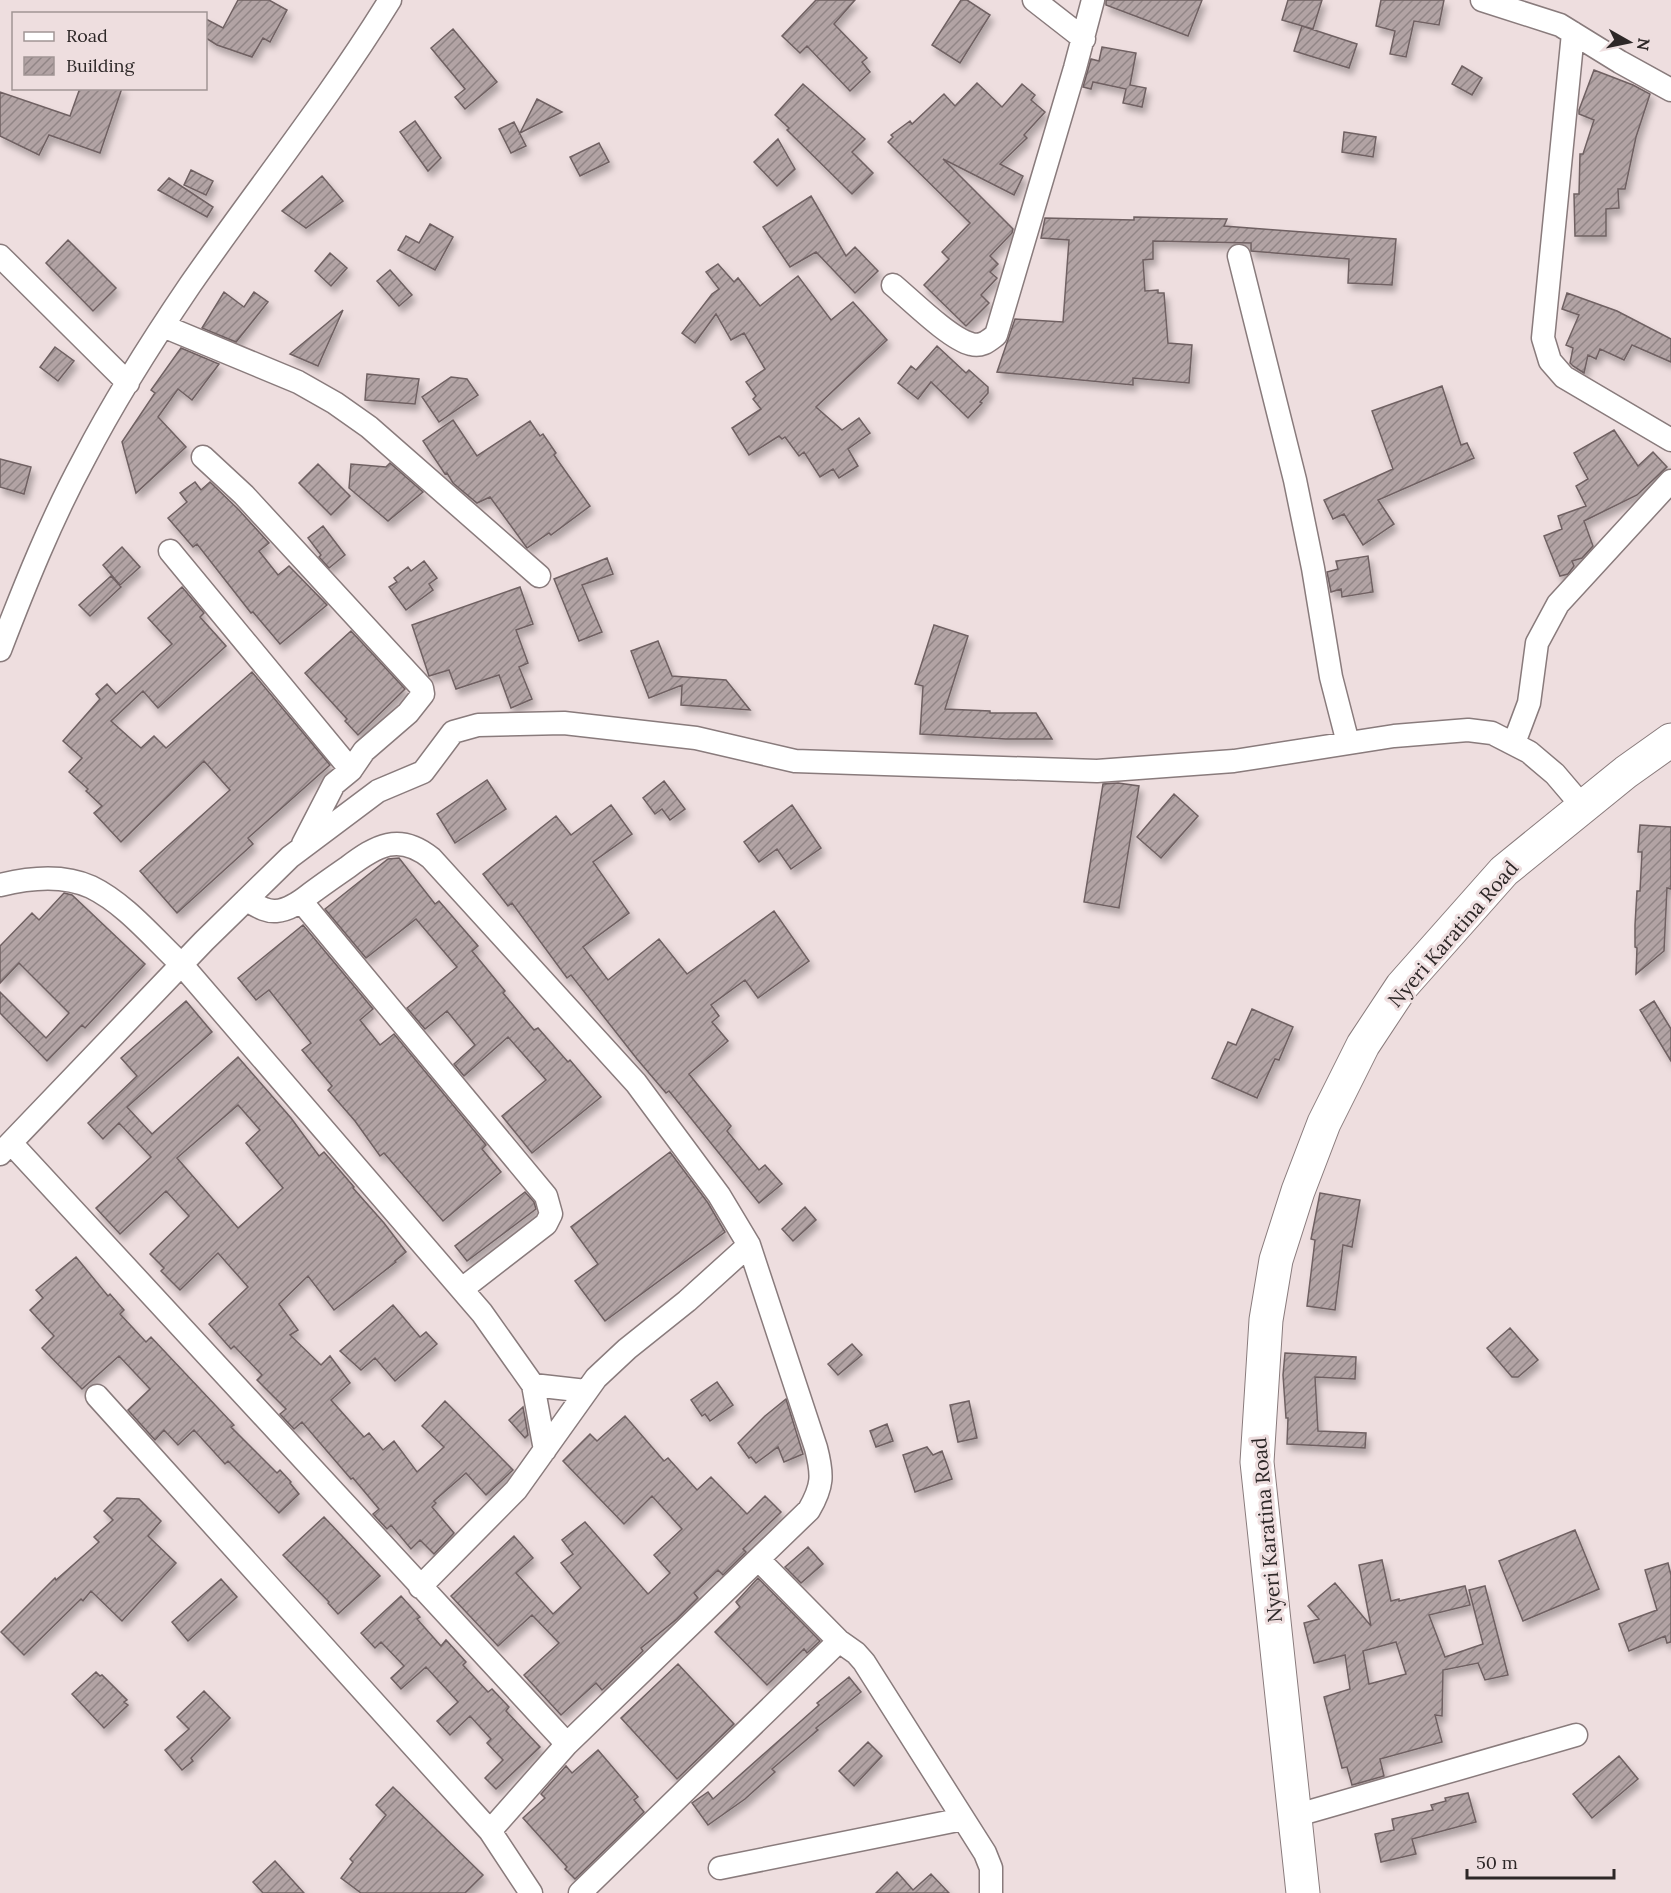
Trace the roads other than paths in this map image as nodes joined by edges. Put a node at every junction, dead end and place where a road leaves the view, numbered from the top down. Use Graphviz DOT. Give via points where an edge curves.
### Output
graph roads {
  1 [pos="390,0"];
  2 [pos="1034,0"];
  3 [pos="1093,0"];
  4 [pos="1482,0"];
  5 [pos="1574,33"];
  6 [pos="1084,39"];
  7 [pos="1671,90"];
  8 [pos="0,256"];
  9 [pos="1239,256"];
  10 [pos="893,285"];
  11 [pos="163,326"];
  12 [pos="128,383"];
  13 [pos="1671,440"];
  14 [pos="203,457"];
  15 [pos="1671,480"];
  16 [pos="170,551"];
  17 [pos="539,576"];
  18 [pos="0,650"];
  19 [pos="1671,740"];
  20 [pos="1348,743"];
  21 [pos="1514,743"];
  22 [pos="351,770"];
  23 [pos="1584,808"];
  24 [pos="302,848"];
  25 [pos="0,885"];
  26 [pos="246,900"];
  27 [pos="301,901"];
  28 [pos="182,965"];
  29 [pos="6,1149"];
  30 [pos="749,1245"];
  31 [pos="462,1289"];
  32 [pos="533,1385"];
  33 [pos="586,1391"];
  34 [pos="97,1396"];
  35 [pos="544,1450"];
  36 [pos="759,1560"];
  37 [pos="420,1587"];
  38 [pos="839,1641"];
  39 [pos="1576,1735"];
  40 [pos="567,1743"];
  41 [pos="1294,1816"];
  42 [pos="963,1819"];
  43 [pos="490,1831"];
  44 [pos="720,1868"];
  45 [pos="531,1893"];
  46 [pos="580,1893"];
  47 [pos="991,1893"];
  48 [pos="1303,1893"];
  1 -- 11 [label="street" via="302,132"];
  2 -- 6 [label="street"];
  3 -- 6 [label="street"];
  4 -- 5 [label="street"];
  5 -- 7 [label="street"];
  5 -- 13 [label="street" via="1543,338 1550,361 1564,377"];
  6 -- 10 [label="street" via="996,335 984,344 971,344 952,334"];
  8 -- 12 [label="street"];
  9 -- 20 [label="street" via="1295,480 1331,677"];
  11 -- 12 [label="street"];
  11 -- 17 [label="street" via="298,381 335,403 369,427"];
  12 -- 18 [label="street" via="84,459"];
  14 -- 22 [label="street" via="252,503 422,688 420,700 364,751"];
  15 -- 21 [label="street" via="1558,604 1537,643 1528,703"];
  16 -- 22 [label="street"];
  19 -- 23 [label="highway, Nyeri Karatina Road"];
  20 -- 21 [label="street" via="1468,730 1492,733"];
  20 -- 24 [label="street" via="1234,761 1097,771 795,761 696,738 564,723 478,725 453,732 423,772 378,790"];
  21 -- 23 [label="street" via="1555,774"];
  22 -- 24 [label="street" via="334,784"];
  23 -- 41 [label="highway, Nyeri Karatina Road" via="1504,871 1396,996 1363,1045 1324,1123 1276,1260 1266,1320 1257,1462"];
  24 -- 26 [label="street"];
  25 -- 28 [label="street" via="53,879 90,887 127,913"];
  26 -- 27 [label="street" via="276,911"];
  26 -- 28 [label="street"];
  27 -- 30 [label="street" via="370,850 395,843 419,848 636,1083 718,1195"];
  27 -- 31 [label="street" via="546,1196 550,1214 546,1224"];
  28 -- 29 [label="street"];
  28 -- 31 [label="street"];
  29 -- 37 [label="street"];
  30 -- 33 [label="street" via="627,1349"];
  30 -- 36 [label="street" via="821,1468 818,1496 809,1510"];
  31 -- 32 [label="street"];
  32 -- 33 [label="street"];
  32 -- 35 [label="street"];
  33 -- 35 [label="street"];
  34 -- 43 [label="street"];
  35 -- 37 [label="street" via="516,1490"];
  36 -- 38 [label="street"];
  36 -- 40 [label="street"];
  37 -- 40 [label="street"];
  38 -- 42 [label="street" via="864,1662"];
  38 -- 46 [label="street"];
  39 -- 41 [label="street"];
  40 -- 43 [label="street"];
  41 -- 48 [label="highway, Nyeri Karatina Road"];
  42 -- 44 [label="street"];
  42 -- 47 [label="street" via="992,1868"];
  43 -- 45 [label="street"];
}
